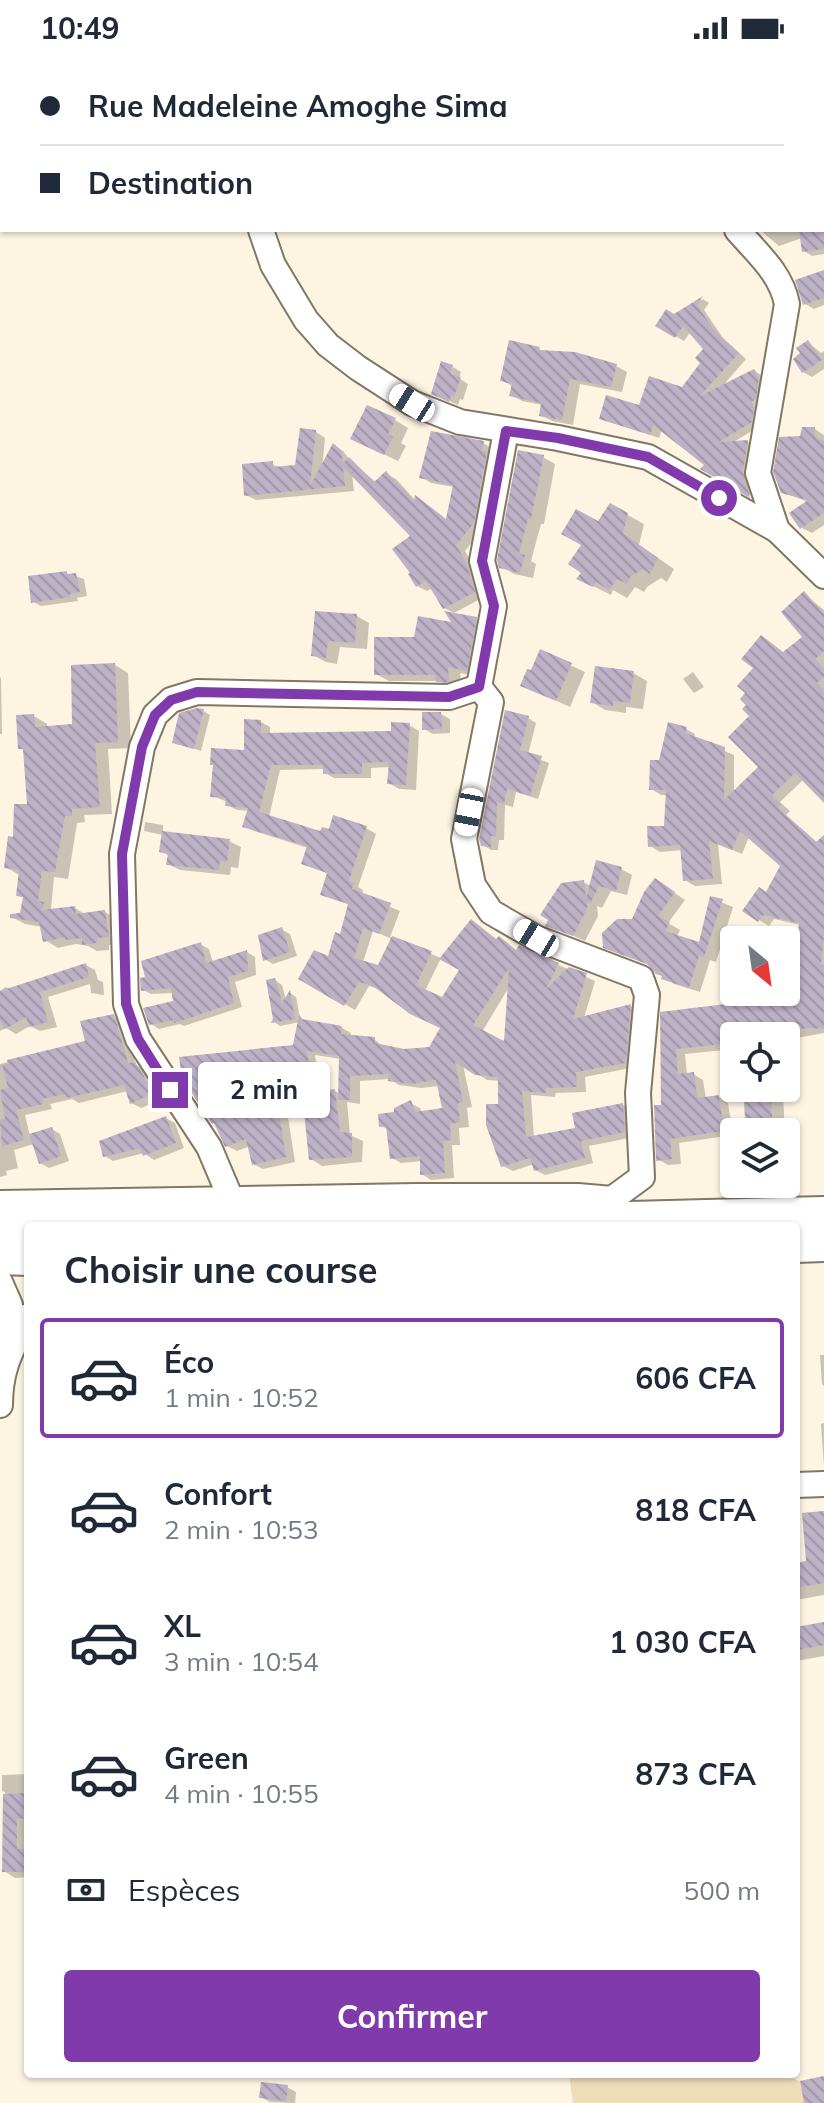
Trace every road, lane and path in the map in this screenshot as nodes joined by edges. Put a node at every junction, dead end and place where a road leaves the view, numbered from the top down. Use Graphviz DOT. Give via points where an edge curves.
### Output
graph roads {
  1 [pos="262,232"];
  2 [pos="739,232"];
  3 [pos="506,431"];
  4 [pos="777,530"];
  5 [pos="824,576"];
  6 [pos="479,687"];
  7 [pos="231,1199"];
  8 [pos="0,1203"];
  9 [pos="416,1209"];
  10 [pos="601,1210"];
  11 [pos="824,1215"];
  12 [pos="132,1222"];
  13 [pos="0,1225"];
  14 [pos="24,1226"];
  15 [pos="824,1243"];
  16 [pos="800,1244"];
  17 [pos="0,1256"];
  18 [pos="24,1257"];
  19 [pos="0,1282"];
  20 [pos="24,1323"];
  21 [pos="11,1346"];
  22 [pos="0,1405"];
  23 [pos="824,1484"];
  24 [pos="800,1485"];
  1 -- 3 [label="street" via="291,297 328,345 412,403 460,422"];
  2 -- 4 [label="street" via="778,276 787,304 758,473"];
  3 -- 4 [label="street" via="648,457"];
  3 -- 6 [label="street" via="482,561 494,606"];
  4 -- 5 [label="street"];
  6 -- 7 [label="street" via="449,697 197,692 171,700 155,715 142,747 122,854 126,1004 138,1039 209,1147"];
  6 -- 10 [label="street" via="491,702 464,839 473,885 491,912 536,938 641,978 647,995 638,1093 642,1177"];
  7 -- 8 [label="street"];
  7 -- 9 [label="street"];
  9 -- 10 [label="highway"];
  9 -- 12 [label="highway"];
  10 -- 11 [label="highway"];
  13 -- 14 [label="highway"];
  15 -- 16 [label="highway"];
  17 -- 18 [label="highway"];
  19 -- 21 [label="street" via="10,1305"];
  20 -- 21 [label="street"];
  21 -- 22 [label="street" via="1,1377"];
  23 -- 24 [label="street"];
}
